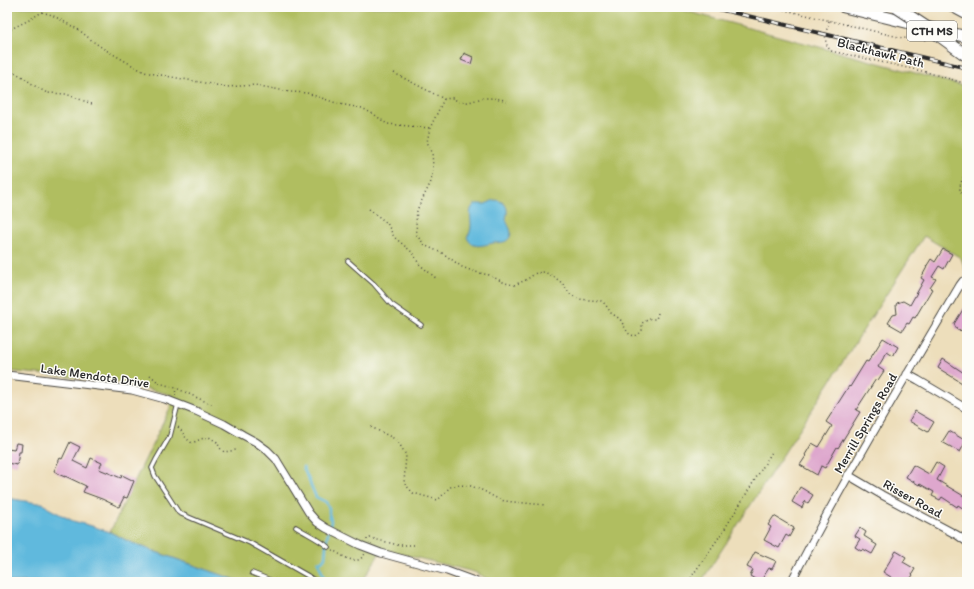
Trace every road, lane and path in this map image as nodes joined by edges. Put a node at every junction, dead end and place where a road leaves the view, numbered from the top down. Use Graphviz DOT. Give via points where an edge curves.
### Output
graph roads {
  1 [pos="772,7"];
  2 [pos="844,7"];
  3 [pos="896,7"];
  4 [pos="954,7"];
  5 [pos="967,14"];
  6 [pos="829,21"];
  7 [pos="7,31"];
  8 [pos="967,37"];
  9 [pos="933,41"];
  10 [pos="967,56"];
  11 [pos="7,71"];
  12 [pos="394,73"];
  13 [pos="967,84"];
  14 [pos="444,99"];
  15 [pos="509,101"];
  16 [pos="92,104"];
  17 [pos="430,128"];
  18 [pos="967,170"];
  19 [pos="967,198"];
  20 [pos="370,209"];
  21 [pos="348,261"];
  22 [pos="437,279"];
  23 [pos="966,280"];
  24 [pos="658,313"];
  25 [pos="421,325"];
  26 [pos="907,374"];
  27 [pos="7,375"];
  28 [pos="150,375"];
  29 [pos="178,404"];
  30 [pos="213,405"];
  31 [pos="967,409"];
  32 [pos="174,422"];
  33 [pos="371,427"];
  34 [pos="236,450"];
  35 [pos="772,452"];
  36 [pos="848,475"];
  37 [pos="545,505"];
  38 [pos="296,526"];
  39 [pos="967,542"];
  40 [pos="328,547"];
  41 [pos="252,573"];
  42 [pos="967,575"];
  43 [pos="275,582"];
  44 [pos="315,582"];
  45 [pos="477,582"];
  46 [pos="690,582"];
  47 [pos="791,582"];
  48 [pos="964,582"];
  1 -- 6 [label="path, Blackhawk Path"];
  2 -- 8 [label="main road"];
  3 -- 10 [label="main road, CTH MS, bridge"];
  4 -- 5 [label="main road"];
  6 -- 9 [label="path" via="903,38"];
  6 -- 13 [label="path, Blackhawk Path" via="825,41 832,51"];
  7 -- 17 [label="path" via="42,12 79,30 104,49 144,72 227,87 255,85 290,92 307,92 339,104 362,108 387,124"];
  11 -- 16 [label="path" via="24,77 47,93 66,94"];
  12 -- 14 [label="path"];
  14 -- 15 [label="path" via="452,98 458,102 467,102 500,98"];
  14 -- 17 [label="path"];
  17 -- 24 [label="path" via="426,142 432,152 431,182 417,210 416,222 417,236 426,246 444,254 462,267 514,285 536,273 544,272 562,283 570,294 578,299 601,301 620,319 631,335 639,334 642,324 649,319 656,319"];
  18 -- 19 [label="path" via="960,188 960,193"];
  20 -- 22 [label="path" via="386,223 394,237"];
  21 -- 25 [label="lane" via="374,284 391,304"];
  23 -- 26 [label="street, Merrill Springs Road" via="960,285"];
  26 -- 31 [label="street"];
  26 -- 36 [label="street, Merrill Springs Road"];
  27 -- 29 [label="street, Lake Mendota Drive" via="132,390"];
  28 -- 30 [label="path" via="159,383"];
  29 -- 32 [label="lane"];
  29 -- 45 [label="street, Lake Mendota Drive" via="224,424 267,450 276,459 310,513 326,528 381,553"];
  32 -- 34 [label="path" via="186,440 192,443 209,437 217,442 224,452"];
  32 -- 44 [label="lane" via="170,436 152,468 179,513 250,542"];
  33 -- 37 [label="path" via="397,440 406,455 404,484 413,494 438,500 450,487 460,485 484,490 504,501"];
  35 -- 46 [label="path"];
  36 -- 39 [label="street, Risser Road"];
  36 -- 47 [label="street, Merrill Springs Road"];
  38 -- 40 [label="lane"];
  41 -- 43 [label="lane"];
  42 -- 48 [label="lane"];
}
